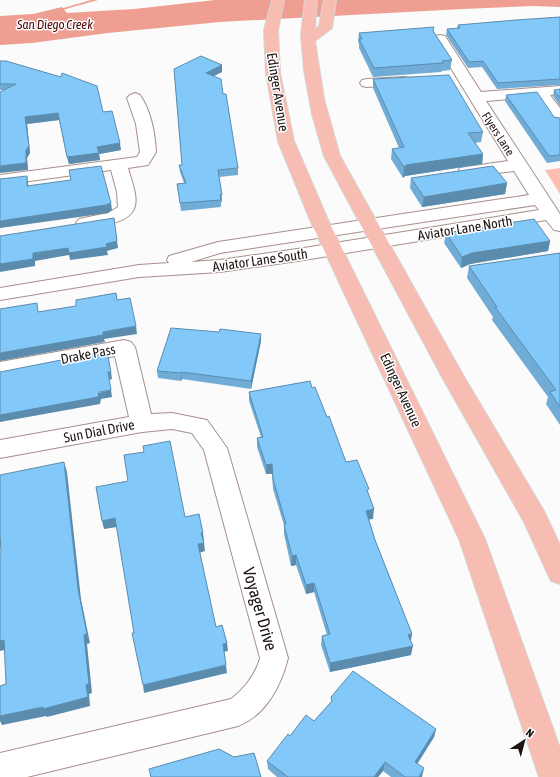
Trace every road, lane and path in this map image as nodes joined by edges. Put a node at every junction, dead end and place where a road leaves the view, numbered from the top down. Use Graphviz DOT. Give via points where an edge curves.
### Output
graph roads {
  1 [pos="278,0"];
  2 [pos="311,0"];
  3 [pos="330,0"];
  4 [pos="308,34"];
  5 [pos="440,39"];
  6 [pos="419,80"];
  7 [pos="367,83"];
  8 [pos="560,90"];
  9 [pos="540,92"];
  10 [pos="475,97"];
  11 [pos="135,98"];
  12 [pos="560,119"];
  13 [pos="118,164"];
  14 [pos="518,165"];
  15 [pos="449,175"];
  16 [pos="0,180"];
  17 [pos="540,198"];
  18 [pos="555,220"];
  19 [pos="68,226"];
  20 [pos="375,234"];
  21 [pos="329,241"];
  22 [pos="0,294"];
  23 [pos="0,370"];
  24 [pos="142,423"];
  25 [pos="199,426"];
  26 [pos="0,450"];
  27 [pos="560,573"];
  28 [pos="0,768"];
  29 [pos="555,777"];
  1 -- 21 [label="main road, Edinger Avenue" via="271,30 272,73 286,141"];
  2 -- 4 [label="main road"];
  3 -- 4 [label="main road" via="325,28"];
  4 -- 20 [label="main road" via="322,128 332,156"];
  5 -- 10 [label="street, Flyers Lane" via="456,78"];
  6 -- 7 [label="street"];
  8 -- 9 [label="street"];
  9 -- 10 [label="street"];
  9 -- 12 [label="street"];
  10 -- 14 [label="street, Flyers Lane"];
  11 -- 13 [label="street" via="142,112 148,152 142,161"];
  13 -- 16 [label="street"];
  13 -- 19 [label="street" via="129,203 125,212 113,219"];
  14 -- 15 [label="street"];
  14 -- 17 [label="street, Flyers Lane"];
  17 -- 18 [label="street, Flyers Lane"];
  17 -- 20 [label="street, Aviator Lane North"];
  18 -- 20 [label="street, Aviator Lane North"];
  20 -- 21 [label="street, Aviator Lane South"];
  20 -- 27 [label="main road" via="453,377 535,518"];
  21 -- 22 [label="street, Aviator Lane South" via="220,266 139,271"];
  21 -- 29 [label="main road, Edinger Avenue" via="472,539"];
  23 -- 24 [label="street, Drake Pass" via="124,347"];
  24 -- 25 [label="street, Sun Dial Drive" via="172,421"];
  24 -- 26 [label="street, Sun Dial Drive"];
  25 -- 28 [label="street, Voyager Drive" via="215,448 274,658 270,674 250,703 238,712"];
}
